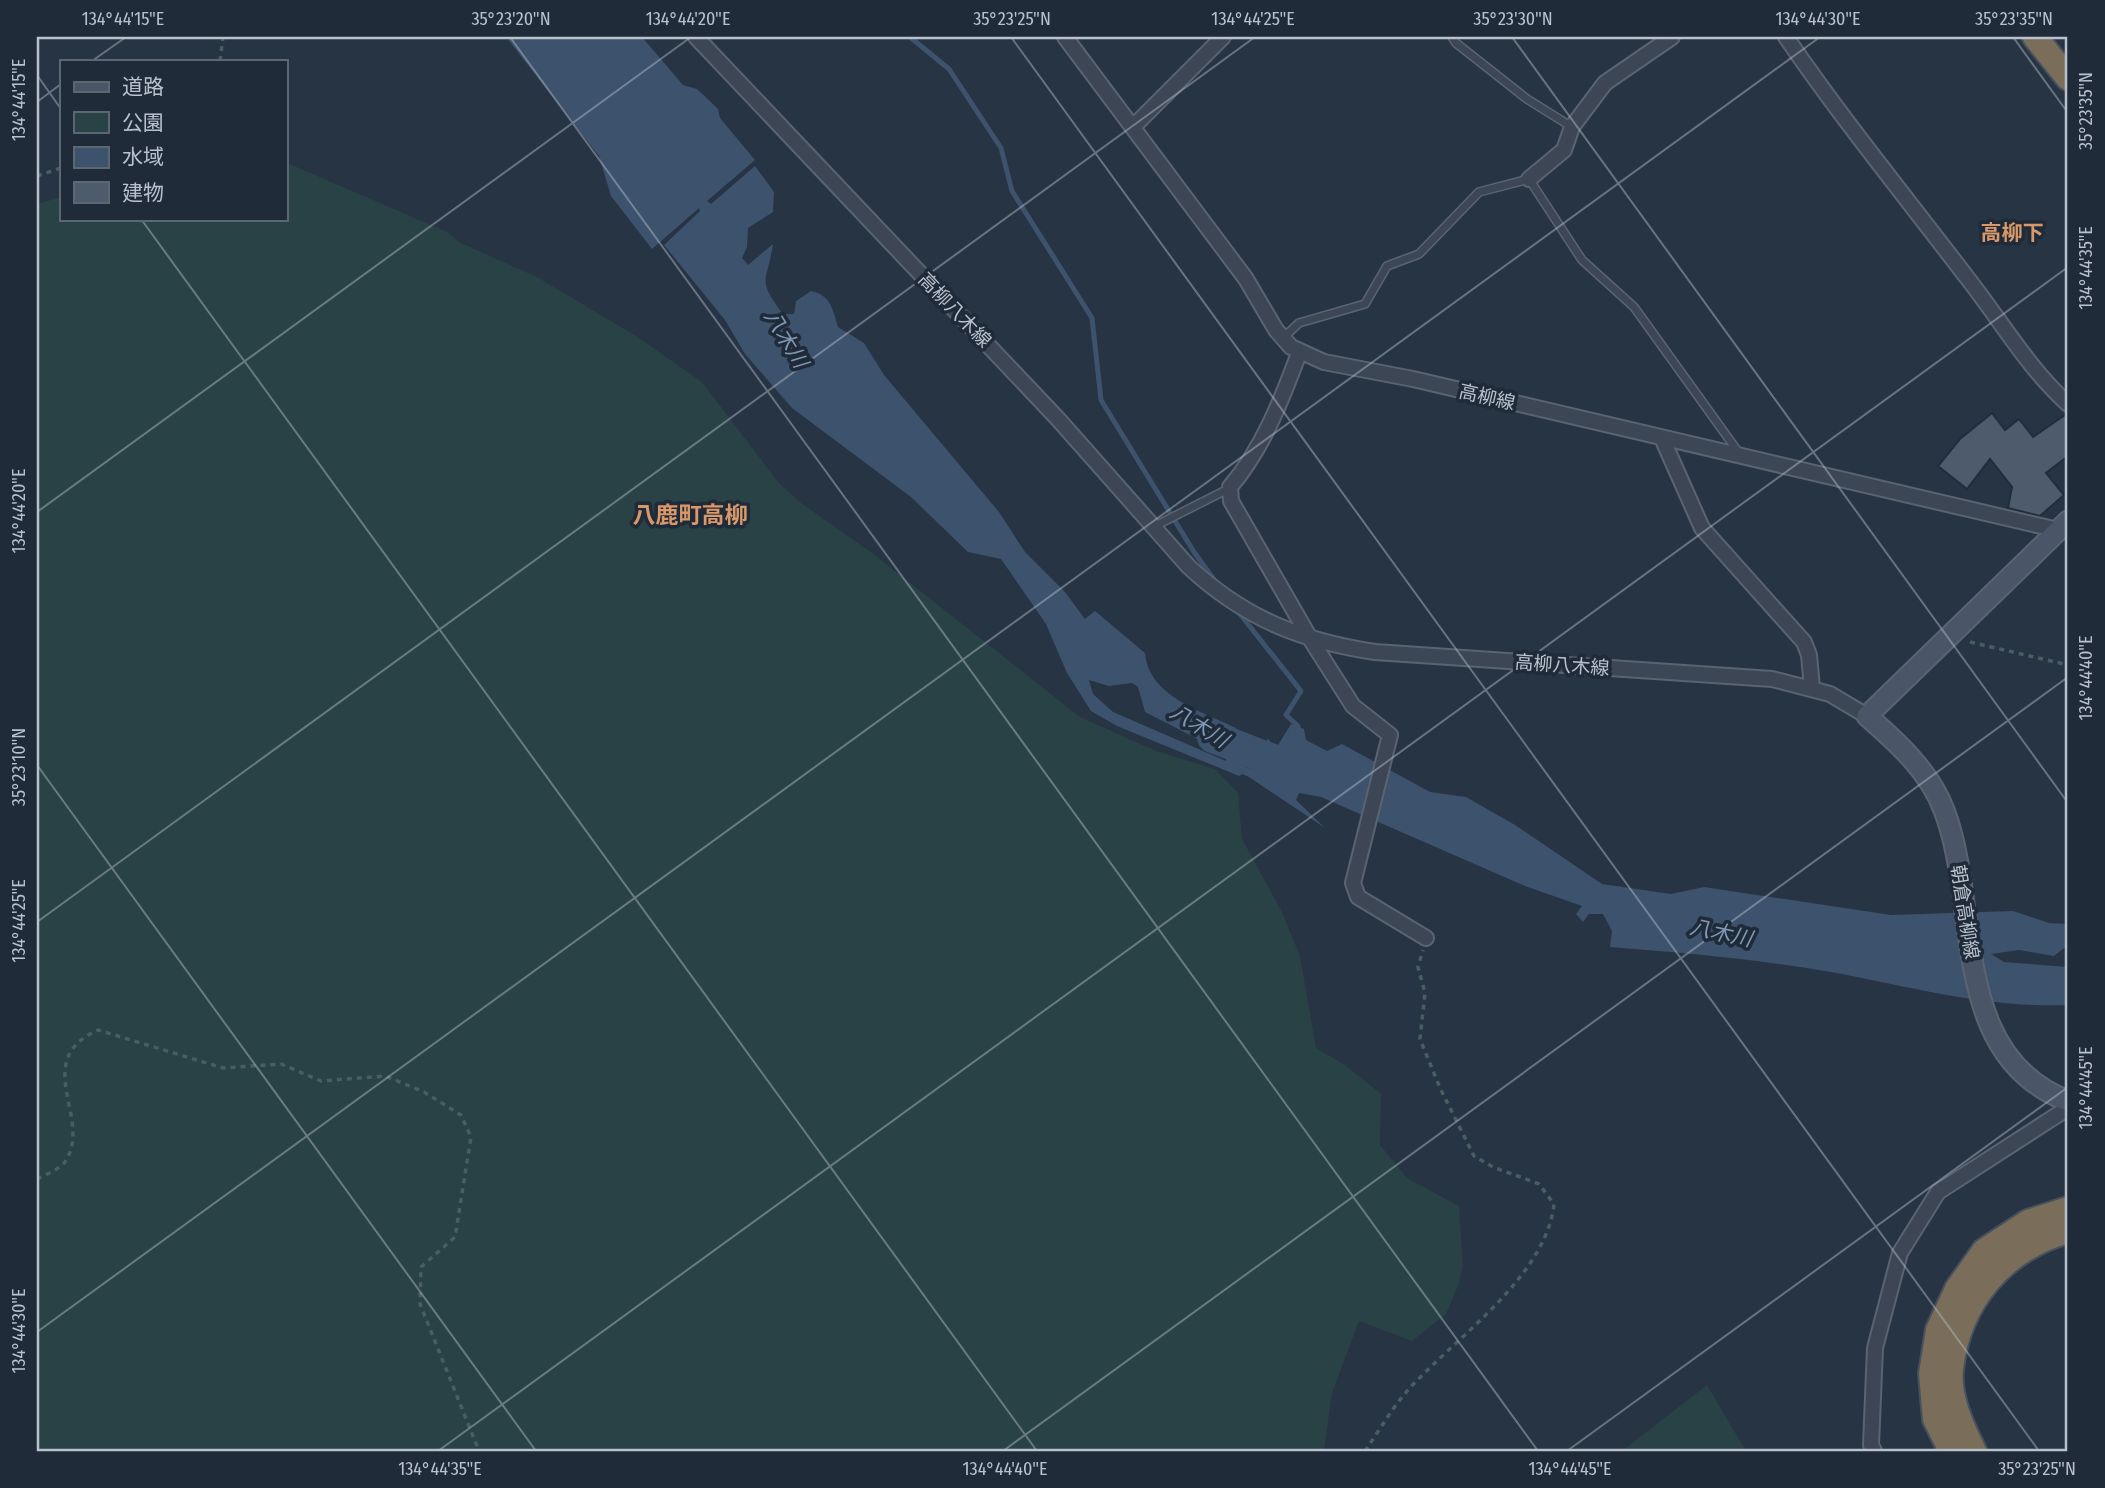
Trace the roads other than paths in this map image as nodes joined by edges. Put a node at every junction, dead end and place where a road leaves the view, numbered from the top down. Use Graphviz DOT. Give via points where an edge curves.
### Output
graph roads {
  1 [pos="696,37"];
  2 [pos="1065,37"];
  3 [pos="1223,37"];
  4 [pos="1452,37"];
  5 [pos="1672,37"];
  6 [pos="1786,37"];
  7 [pos="2035,37"];
  8 [pos="2068,78"];
  9 [pos="1133,127"];
  10 [pos="1572,127"];
  11 [pos="1530,179"];
  12 [pos="1283,338"];
  13 [pos="1300,353"];
  14 [pos="2068,404"];
  15 [pos="1662,438"];
  16 [pos="1742,456"];
  17 [pos="1230,487"];
  18 [pos="1152,528"];
  19 [pos="2065,528"];
  20 [pos="1311,640"];
  21 [pos="1812,688"];
  22 [pos="1867,716"];
  23 [pos="1426,938"];
  24 [pos="2068,1101"];
  25 [pos="2068,1108"];
  26 [pos="2068,1209"];
  27 [pos="2068,1231"];
  28 [pos="1874,1451"];
  29 [pos="1951,1451"];
  30 [pos="1974,1451"];
  1 -- 18 [label="street, 高柳八木線" via="1040,400"];
  2 -- 9 [label="street, 高柳線"];
  3 -- 9 [label="street"];
  4 -- 10 [label="lane" via="1527,99"];
  5 -- 10 [label="street" via="1605,83"];
  6 -- 14 [label="street" via="2039,378"];
  7 -- 8 [label="highway"];
  9 -- 12 [label="street, 高柳線" via="1246,279"];
  10 -- 11 [label="street" via="1564,150"];
  11 -- 12 [label="lane" via="1479,192 1419,254 1387,266 1365,304 1299,323"];
  11 -- 16 [label="lane" via="1581,260 1634,307"];
  12 -- 13 [label="street, 高柳線"];
  13 -- 15 [label="street, 高柳線" via="1340,366"];
  13 -- 17 [label="street" via="1281,401"];
  15 -- 16 [label="street, 高柳線"];
  15 -- 21 [label="street" via="1702,528 1804,642"];
  16 -- 19 [label="street, 高柳線"];
  17 -- 18 [label="lane"];
  17 -- 20 [label="street" via="1231,501"];
  18 -- 20 [label="street, 高柳八木線" via="1210,586 1254,615"];
  19 -- 22 [label="street"];
  20 -- 21 [label="street, 高柳八木線" via="1375,652 1744,676"];
  20 -- 23 [label="street" via="1353,706 1390,735 1353,883 1359,897"];
  21 -- 22 [label="street, 高柳八木線"];
  22 -- 24 [label="street, 朝倉高柳線" via="1924,774 1943,809 1955,847 1974,976 1987,1020 2026,1075"];
  25 -- 28 [label="street" via="1938,1192 1900,1253 1875,1348"];
  26 -- 29 [label="highway" via="2028,1222 1984,1251 1956,1289 1938,1330 1931,1374 1935,1419"];
  27 -- 30 [label="highway" via="2039,1239 2004,1264 1978,1293 1960,1331 1951,1371 1958,1419"];
}
